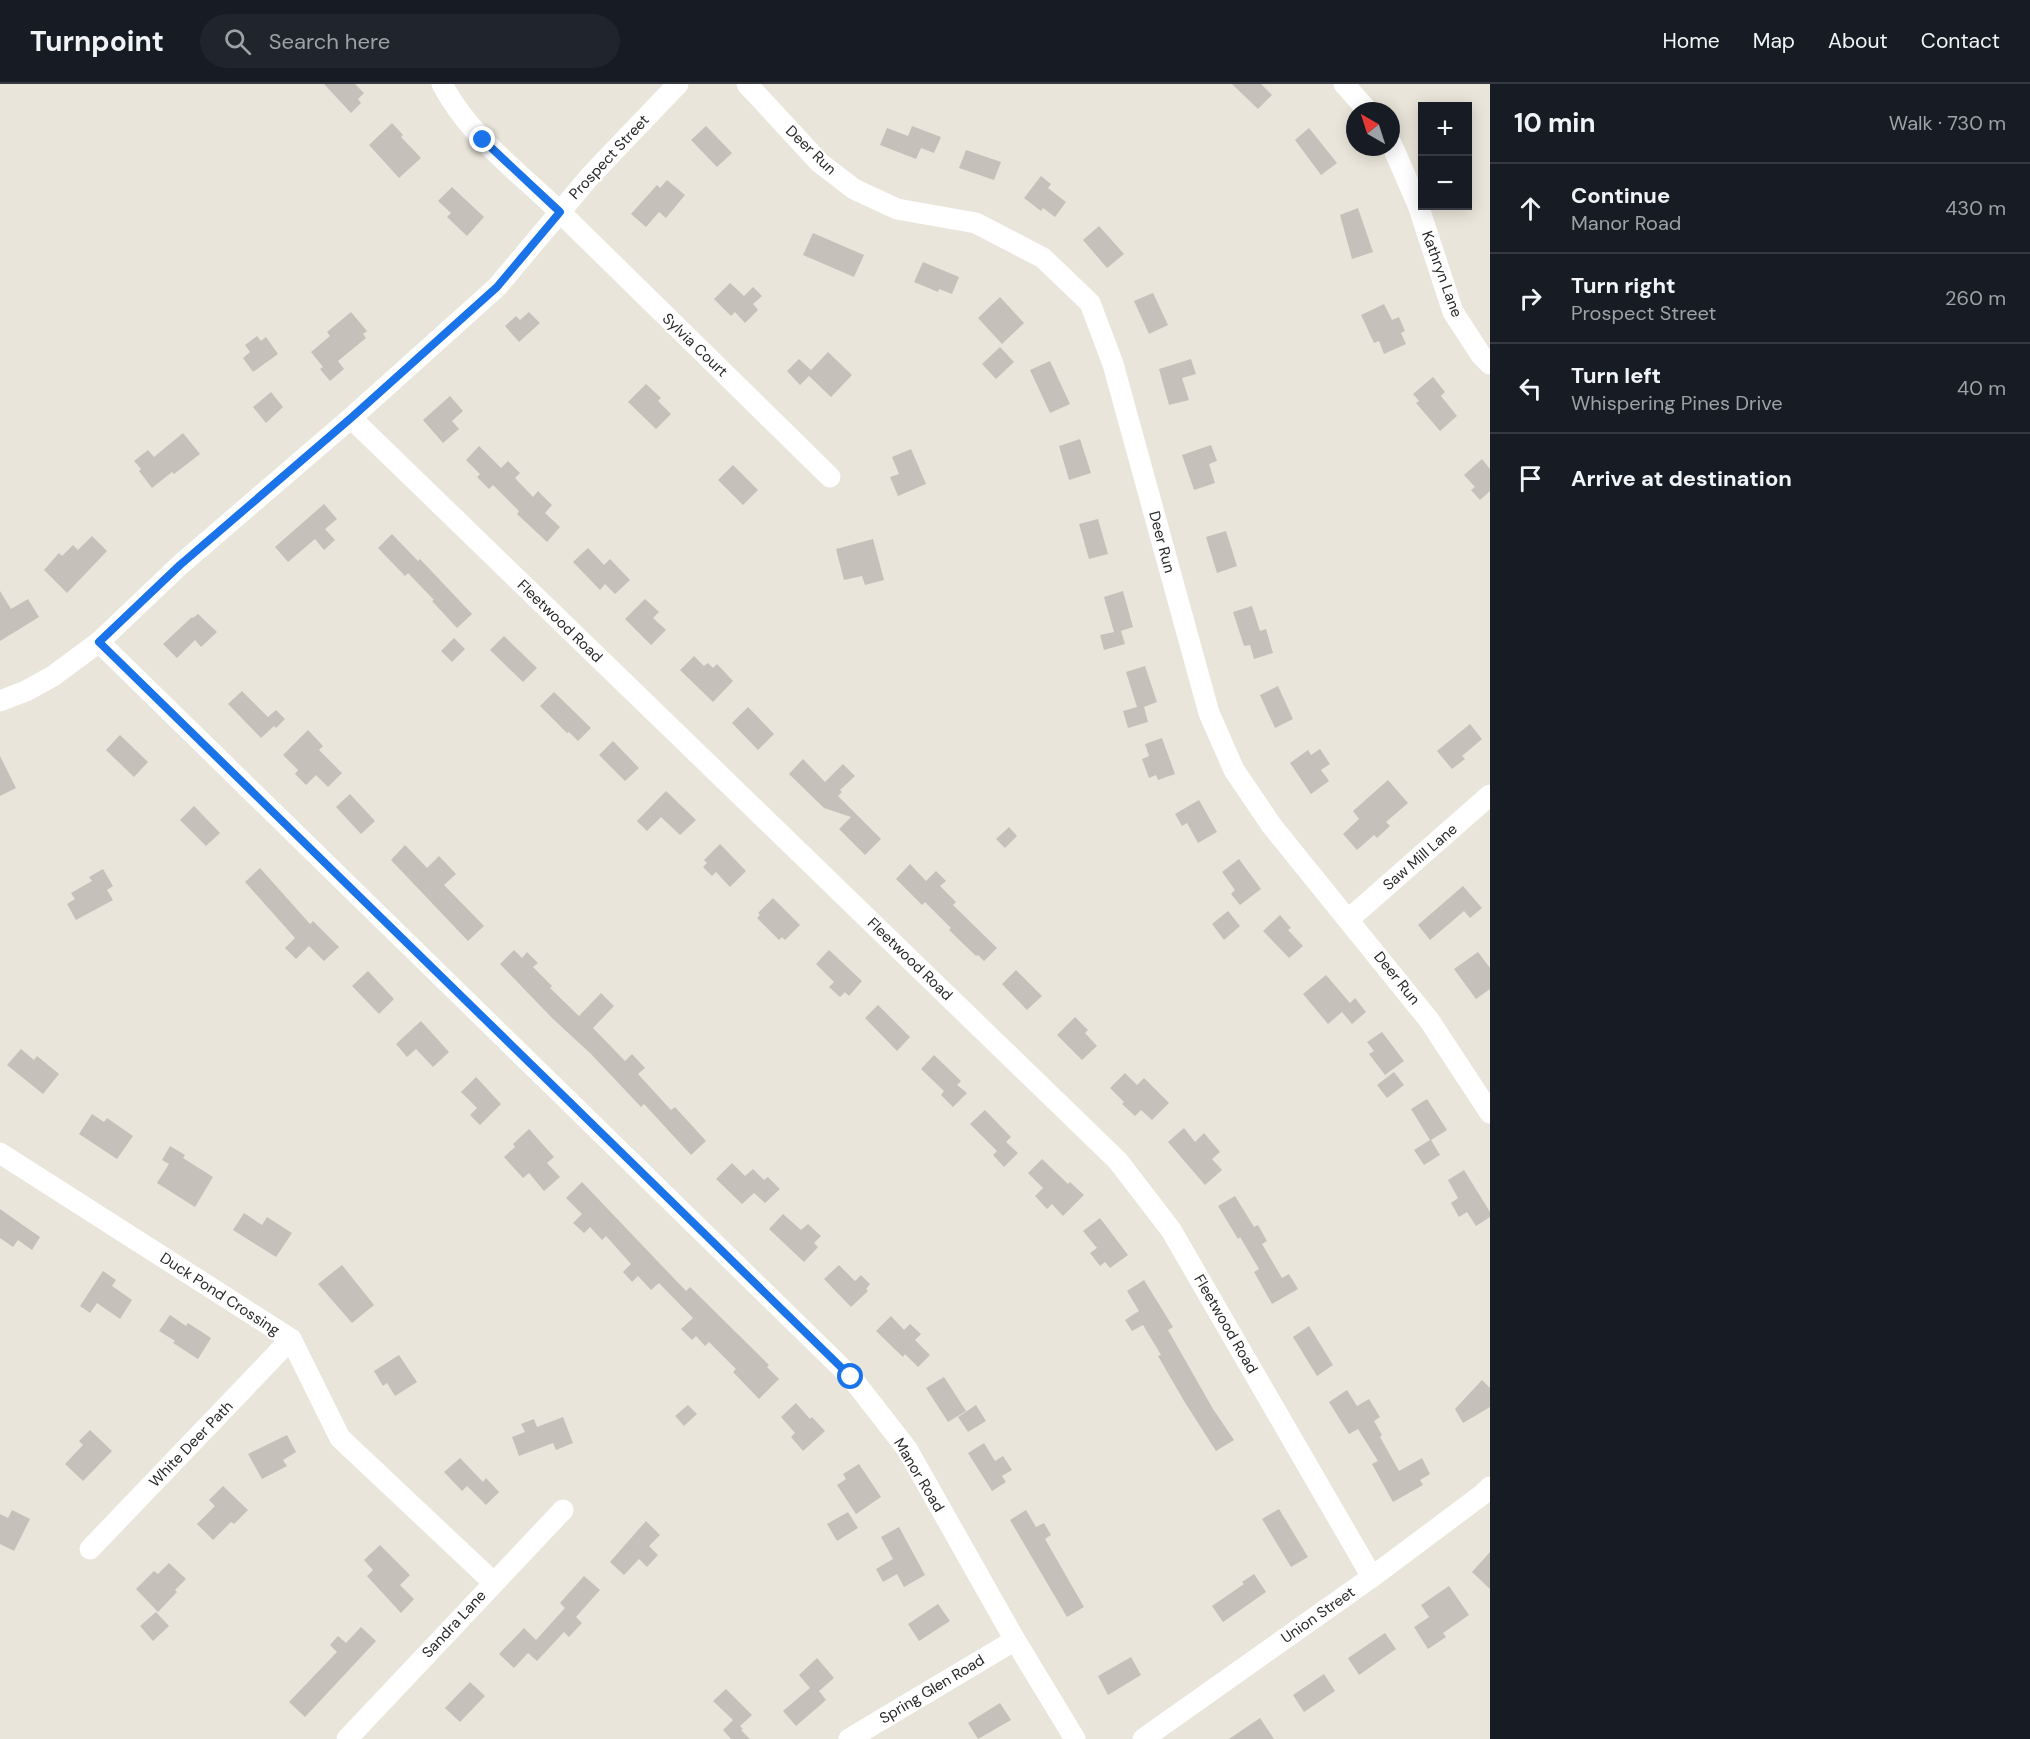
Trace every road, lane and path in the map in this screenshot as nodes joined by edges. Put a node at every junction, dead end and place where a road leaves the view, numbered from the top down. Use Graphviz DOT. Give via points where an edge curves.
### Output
graph roads {
  1 [pos="442,84"];
  2 [pos="678,84"];
  3 [pos="747,84"];
  4 [pos="1344,84"];
  5 [pos="1360,102"];
  6 [pos="1397,156"];
  7 [pos="560,212"];
  8 [pos="1490,364"];
  9 [pos="351,418"];
  10 [pos="830,477"];
  11 [pos="99,642"];
  12 [pos="0,701"];
  13 [pos="1490,795"];
  14 [pos="1349,919"];
  15 [pos="1490,1113"];
  16 [pos="0,1154"];
  17 [pos="291,1339"];
  18 [pos="1490,1486"];
  19 [pos="563,1509"];
  20 [pos="90,1549"];
  21 [pos="1372,1577"];
  22 [pos="493,1582"];
  23 [pos="1015,1640"];
  24 [pos="346,1739"];
  25 [pos="849,1739"];
  26 [pos="1075,1739"];
  27 [pos="1143,1739"];
  1 -- 7 [label="street, Sylvia Court" via="460,115 483,140"];
  2 -- 7 [label="street, Prospect Street"];
  3 -- 14 [label="street, Deer Run" via="820,163 854,189 897,208 976,223 1043,258 1090,303 1113,364 1209,713 1234,770 1272,826"];
  4 -- 5 [label="street"];
  6 -- 8 [label="street, Kathryn Lane" via="1418,205 1453,312"];
  7 -- 9 [label="street, Prospect Street" via="497,287"];
  7 -- 10 [label="street, Sylvia Court"];
  9 -- 11 [label="street, Prospect Street" via="180,565"];
  9 -- 21 [label="street, Fleetwood Road" via="1118,1161 1171,1230"];
  11 -- 12 [label="street, Prospect Street" via="53,676"];
  11 -- 23 [label="street, Manor Road" via="851,1377 907,1449"];
  13 -- 14 [label="street, Saw Mill Lane"];
  14 -- 15 [label="street, Deer Run" via="1430,1020"];
  16 -- 17 [label="street, Duck Pond Crossing"];
  17 -- 20 [label="street, White Deer Path"];
  17 -- 22 [label="street, Duck Pond Crossing" via="340,1438"];
  18 -- 21 [label="street, Union Street"];
  19 -- 22 [label="street, Sandra Lane"];
  21 -- 27 [label="street, Union Street"];
  22 -- 24 [label="street, Sandra Lane"];
  23 -- 25 [label="street, Spring Glen Road"];
  23 -- 26 [label="street, Manor Road"];
}
